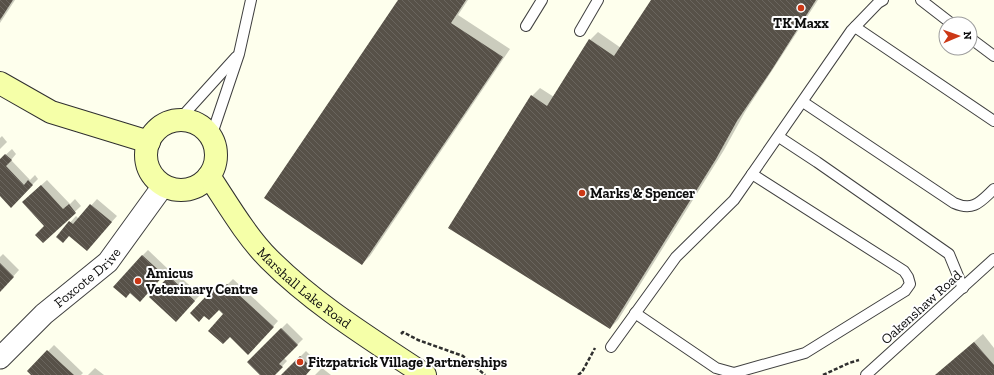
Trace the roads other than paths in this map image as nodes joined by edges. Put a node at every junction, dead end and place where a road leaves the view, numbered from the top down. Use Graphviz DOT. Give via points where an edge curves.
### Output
graph roads {
  1 [pos="251,0"];
  2 [pos="542,0"];
  3 [pos="598,0"];
  4 [pos="883,0"];
  5 [pos="921,0"];
  6 [pos="942,16"];
  7 [pos="526,26"];
  8 [pos="855,27"];
  9 [pos="580,31"];
  10 [pos="978,44"];
  11 [pos="239,54"];
  12 [pos="994,56"];
  13 [pos="3,89"];
  14 [pos="803,102"];
  15 [pos="178,121"];
  16 [pos="994,121"];
  17 [pos="211,137"];
  18 [pos="779,137"];
  19 [pos="149,142"];
  20 [pos="752,174"];
  21 [pos="209,176"];
  22 [pos="163,186"];
  23 [pos="994,189"];
  24 [pos="994,259"];
  25 [pos="963,288"];
  26 [pos="635,313"];
  27 [pos="611,347"];
  28 [pos="0,358"];
  29 [pos="425,375"];
  30 [pos="866,375"];
  1 -- 11 [label="lane"];
  2 -- 7 [label="lane"];
  3 -- 9 [label="lane"];
  4 -- 8 [label="lane"];
  5 -- 6 [label="lane"];
  8 -- 14 [label="lane"];
  8 -- 16 [label="lane"];
  10 -- 12 [label="lane"];
  11 -- 15 [label="lane"];
  11 -- 17 [label="lane"];
  13 -- 19 [label="main road" via="50,112"];
  14 -- 18 [label="lane"];
  14 -- 23 [label="lane" via="954,203 969,207 979,204"];
  15 -- 17 [label="main road" via="197,124"];
  15 -- 19 [label="main road" via="160,127"];
  17 -- 21 [label="main road" via="216,156"];
  18 -- 20 [label="lane"];
  18 -- 25 [label="lane" via="949,254"];
  19 -- 22 [label="main road" via="146,162 149,171"];
  20 -- 26 [label="lane" via="734,200 676,257"];
  20 -- 26 [label="lane" via="904,271 910,284 905,291 805,353 734,373 716,368"];
  21 -- 22 [label="main road" via="188,190 175,190"];
  21 -- 29 [label="main road, Marshall Lake Road" via="239,222 268,258 311,298"];
  22 -- 28 [label="street, Foxcote Drive" via="108,262 44,314"];
  24 -- 25 [label="lane, Oakenshaw Road"];
  25 -- 30 [label="lane, Oakenshaw Road"];
  26 -- 27 [label="lane"];
}
